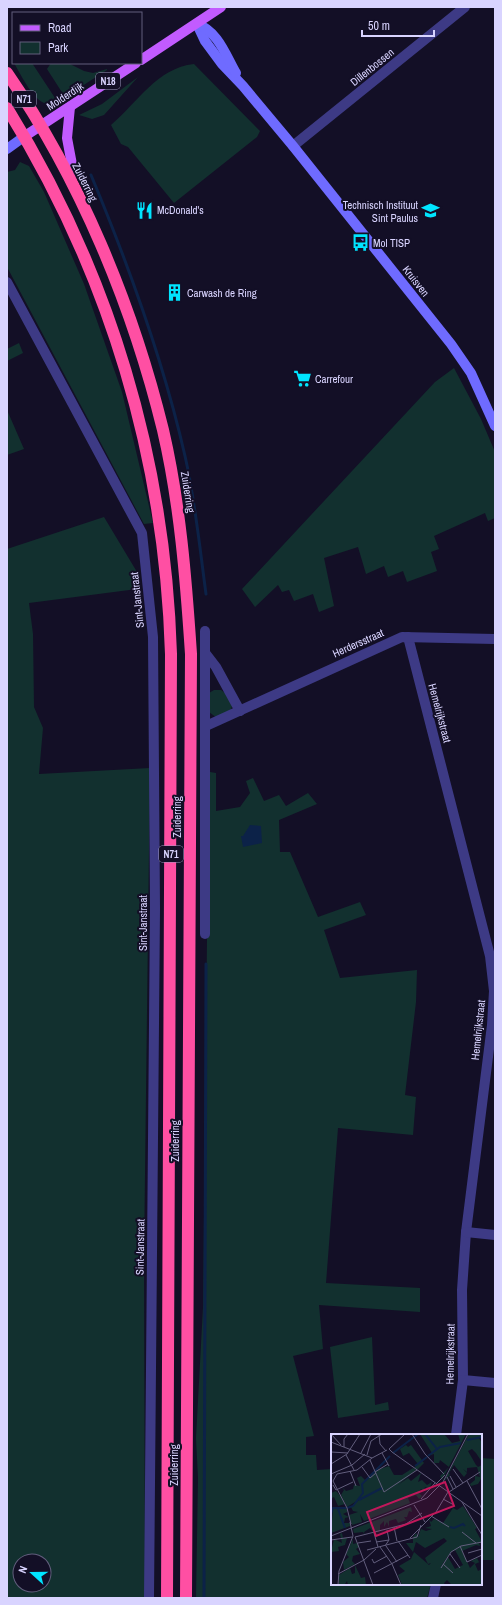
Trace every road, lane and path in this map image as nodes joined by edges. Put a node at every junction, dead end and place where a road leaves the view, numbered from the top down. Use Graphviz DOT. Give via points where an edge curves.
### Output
graph roads {
  1 [pos="465,7"];
  2 [pos="216,8"];
  3 [pos="197,24"];
  4 [pos="142,59"];
  5 [pos="134,64"];
  6 [pos="7,73"];
  7 [pos="70,107"];
  8 [pos="7,108"];
  9 [pos="40,126"];
  10 [pos="25,136"];
  11 [pos="293,146"];
  12 [pos="7,150"];
  13 [pos="70,180"];
  14 [pos="7,282"];
  15 [pos="495,426"];
  16 [pos="205,630"];
  17 [pos="408,637"];
  18 [pos="495,639"];
  19 [pos="206,654"];
  20 [pos="240,711"];
  21 [pos="206,726"];
  22 [pos="205,934"];
  23 [pos="466,1232"];
  24 [pos="495,1236"];
  25 [pos="463,1380"];
  26 [pos="495,1383"];
  27 [pos="456,1434"];
  28 [pos="436,1585"];
  29 [pos="149,1598"];
  30 [pos="167,1598"];
  31 [pos="186,1598"];
  32 [pos="433,1598"];
  1 -- 11 [label="street, Dillenbossen"];
  2 -- 3 [label="main road"];
  3 -- 4 [label="main road"];
  3 -- 11 [label="street, Kruisven" via="205,41 222,64"];
  5 -- 7 [label="main road, Molderdijk / N18"];
  6 -- 9 [label="highway, Zuiderring / N71"];
  7 -- 9 [label="main road, Molderdijk / N18"];
  7 -- 13 [label="main road" via="67,138 73,170"];
  8 -- 10 [label="highway, Zuiderring / N71"];
  9 -- 10 [label="main road, Molderdijk / N18"];
  9 -- 13 [label="highway, Zuiderring / N71"];
  10 -- 12 [label="street, Molderdijk"];
  10 -- 30 [label="highway, Zuiderring / N71" via="74,232 110,319 146,443 166,563 171,654"];
  11 -- 15 [label="street, Kruisven" via="457,353 478,386"];
  13 -- 31 [label="highway, Zuiderring / N71" via="106,259 128,314 145,367 163,430 185,564 191,654"];
  14 -- 29 [label="street, Sint-Janstraat" via="142,533 153,637 155,909"];
  16 -- 19 [label="street"];
  17 -- 18 [label="street, Herdersstraat"];
  17 -- 20 [label="street, Herdersstraat" via="395,639"];
  17 -- 23 [label="street, Hemelrijkstraat" via="490,956 494,991"];
  19 -- 20 [label="street"];
  19 -- 21 [label="street"];
  20 -- 21 [label="street, Herdersstraat"];
  21 -- 22 [label="street"];
  23 -- 24 [label="street"];
  23 -- 25 [label="street, Hemelrijkstraat" via="462,1290"];
  25 -- 26 [label="street"];
  25 -- 27 [label="street, Hemelrijkstraat"];
  28 -- 32 [label="street"];
}
